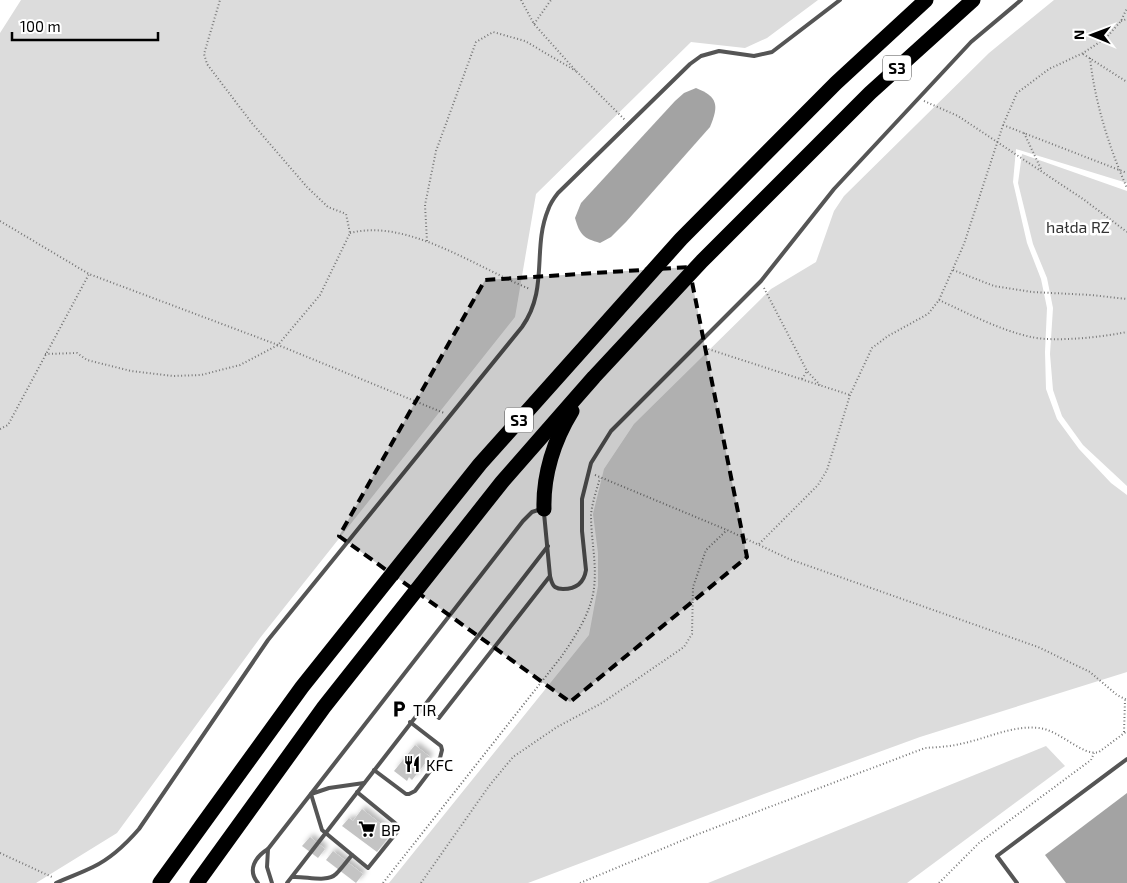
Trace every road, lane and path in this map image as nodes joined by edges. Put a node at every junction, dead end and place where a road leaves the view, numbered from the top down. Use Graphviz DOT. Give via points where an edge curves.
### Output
graph roads {
  1 [pos="220,0"];
  2 [pos="520,0"];
  3 [pos="551,0"];
  4 [pos="840,0"];
  5 [pos="926,0"];
  6 [pos="973,0"];
  7 [pos="1021,0"];
  8 [pos="1127,8"];
  9 [pos="1127,19"];
  10 [pos="1121,21"];
  11 [pos="534,24"];
  12 [pos="1083,53"];
  13 [pos="1090,58"];
  14 [pos="576,72"];
  15 [pos="1127,82"];
  16 [pos="919,99"];
  17 [pos="628,123"];
  18 [pos="1003,124"];
  19 [pos="1024,133"];
  20 [pos="997,142"];
  21 [pos="1119,170"];
  22 [pos="1042,171"];
  23 [pos="1127,173"];
  24 [pos="1127,188"];
  25 [pos="0,221"];
  26 [pos="1127,232"];
  27 [pos="350,233"];
  28 [pos="427,241"];
  29 [pos="953,270"];
  30 [pos="89,274"];
  31 [pos="761,281"];
  32 [pos="538,293"];
  33 [pos="1127,299"];
  34 [pos="940,300"];
  35 [pos="1127,332"];
  36 [pos="278,345"];
  37 [pos="696,345"];
  38 [pos="45,354"];
  39 [pos="807,371"];
  40 [pos="594,377"];
  41 [pos="802,380"];
  42 [pos="820,385"];
  43 [pos="850,395"];
  44 [pos="450,416"];
  45 [pos="0,429"];
  46 [pos="544,509"];
  47 [pos="727,530"];
  48 [pos="759,544"];
  49 [pos="548,546"];
  50 [pos="550,576"];
  51 [pos="1126,700"];
  52 [pos="423,706"];
  53 [pos="410,722"];
  54 [pos="1127,731"];
  55 [pos="1124,733"];
  56 [pos="1094,753"];
  57 [pos="1127,759"];
  58 [pos="374,770"];
  59 [pos="364,783"];
  60 [pos="357,792"];
  61 [pos="311,794"];
  62 [pos="326,834"];
  63 [pos="268,849"];
  64 [pos="0,853"];
  65 [pos="352,855"];
  66 [pos="293,877"];
  67 [pos="59,882"];
  68 [pos="160,883"];
  69 [pos="198,883"];
  70 [pos="258,883"];
  71 [pos="272,883"];
  72 [pos="287,883"];
  73 [pos="383,883"];
  74 [pos="421,883"];
  75 [pos="580,883"];
  76 [pos="939,883"];
  77 [pos="1017,883"];
  1 -- 27 [label="path" via="204,54 207,64 307,187 328,207 346,214"];
  2 -- 11 [label="path"];
  3 -- 11 [label="path"];
  4 -- 17 [label="lane" via="772,52 754,56 719,51 701,56"];
  5 -- 68 [label="highway, S3" via="836,83 681,239 480,464 302,687"];
  6 -- 40 [label="highway, S3" via="870,93 702,261"];
  7 -- 16 [label="lane" via="982,32"];
  8 -- 10 [label="path"];
  9 -- 10 [label="path"];
  10 -- 12 [label="path" via="1106,38"];
  11 -- 14 [label="path"];
  12 -- 13 [label="path"];
  12 -- 18 [label="path" via="1049,69 1016,93"];
  13 -- 15 [label="path"];
  13 -- 21 [label="path" via="1093,87"];
  14 -- 17 [label="path"];
  14 -- 28 [label="path" via="524,41 493,32 476,42 436,150 425,205"];
  16 -- 20 [label="path" via="958,116"];
  16 -- 31 [label="lane" via="834,189"];
  17 -- 32 [label="lane" via="564,186 548,209 543,225"];
  18 -- 19 [label="path"];
  18 -- 20 [label="path"];
  19 -- 21 [label="path"];
  19 -- 22 [label="path"];
  20 -- 22 [label="path"];
  20 -- 29 [label="path" via="977,208"];
  21 -- 23 [label="path"];
  21 -- 24 [label="path"];
  22 -- 26 [label="path"];
  25 -- 30 [label="path"];
  27 -- 28 [label="path" via="364,229 387,230"];
  27 -- 36 [label="path" via="320,295"];
  28 -- 32 [label="path"];
  29 -- 33 [label="path" via="994,286"];
  29 -- 34 [label="path"];
  30 -- 36 [label="path"];
  30 -- 38 [label="path"];
  31 -- 37 [label="lane"];
  31 -- 39 [label="path"];
  32 -- 44 [label="lane" via="526,321"];
  34 -- 35 [label="path" via="984,321 1027,336 1046,339"];
  34 -- 43 [label="path" via="928,314 872,348"];
  36 -- 38 [label="path" via="240,366 201,375 173,376 131,371 87,360 77,353"];
  36 -- 44 [label="path"];
  37 -- 41 [label="path"];
  37 -- 50 [label="lane" via="611,431 591,463 581,504 586,570 583,580 576,587 560,589 552,583"];
  38 -- 45 [label="path" via="8,425"];
  39 -- 41 [label="path"];
  39 -- 42 [label="path"];
  40 -- 46 [label="highway" via="571,413 555,448 546,476"];
  40 -- 69 [label="highway, S3" via="502,482 324,707"];
  41 -- 42 [label="path"];
  42 -- 43 [label="path"];
  43 -- 48 [label="path" via="827,470 818,485"];
  44 -- 67 [label="lane" via="268,640 139,829 106,860"];
  46 -- 49 [label="lane"];
  46 -- 61 [label="lane" via="532,512 523,521"];
  47 -- 48 [label="path"];
  47 -- 73 [label="path" via="600,478 591,515 596,566 594,591 576,636"];
  47 -- 74 [label="path" via="706,550 693,587 692,634 684,647 602,703 557,727 513,757"];
  48 -- 51 [label="path" via="789,559 1038,647 1090,672"];
  49 -- 50 [label="lane"];
  49 -- 52 [label="lane"];
  50 -- 52 [label="lane" via="439,718"];
  51 -- 55 [label="path"];
  52 -- 53 [label="lane"];
  53 -- 58 [label="lane"];
  53 -- 58 [label="lane" via="441,746 440,758 415,791 409,794"];
  54 -- 55 [label="path"];
  55 -- 56 [label="path"];
  56 -- 75 [label="path" via="1056,733 1038,728 925,748 693,836"];
  56 -- 76 [label="path" via="1091,760 979,842"];
  57 -- 77 [label="lane" via="997,856"];
  58 -- 59 [label="lane"];
  59 -- 60 [label="lane"];
  59 -- 61 [label="lane"];
  60 -- 62 [label="lane"];
  60 -- 65 [label="lane" via="398,827 368,868"];
  61 -- 62 [label="lane" via="320,826"];
  61 -- 63 [label="lane"];
  62 -- 65 [label="lane"];
  62 -- 66 [label="lane"];
  63 -- 70 [label="lane" via="258,856 253,865"];
  63 -- 71 [label="lane" via="267,867"];
  64 -- 67 [label="path"];
  65 -- 66 [label="lane" via="331,878"];
  66 -- 72 [label="lane"];
}
